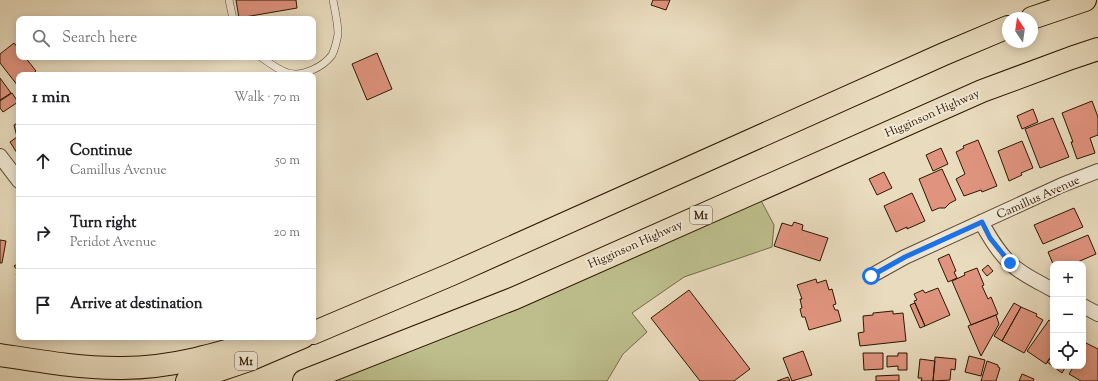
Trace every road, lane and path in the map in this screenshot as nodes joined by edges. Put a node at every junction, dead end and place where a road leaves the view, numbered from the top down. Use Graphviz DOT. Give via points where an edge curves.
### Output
graph roads {
  1 [pos="229,0"];
  2 [pos="333,0"];
  3 [pos="1085,0"];
  4 [pos="232,16"];
  5 [pos="1038,16"];
  6 [pos="1002,30"];
  7 [pos="1098,49"];
  8 [pos="266,60"];
  9 [pos="287,72"];
  10 [pos="306,72"];
  11 [pos="0,156"];
  12 [pos="1098,171"];
  13 [pos="16,177"];
  14 [pos="982,222"];
  15 [pos="452,274"];
  16 [pos="871,276"];
  17 [pos="1050,288"];
  18 [pos="516,298"];
  19 [pos="1086,308"];
  20 [pos="1098,314"];
  21 [pos="316,323"];
  22 [pos="316,332"];
  23 [pos="262,340"];
  24 [pos="296,340"];
  25 [pos="0,355"];
  26 [pos="187,381"];
  27 [pos="304,381"];
  28 [pos="326,381"];
  1 -- 4 [label="lane"];
  2 -- 10 [label="lane" via="338,33 336,45 322,65"];
  3 -- 5 [label="highway"];
  6 -- 15 [label="highway"];
  7 -- 18 [label="highway, Higginson Highway / M1" via="982,90"];
  8 -- 9 [label="lane"];
  11 -- 13 [label="street"];
  12 -- 14 [label="street, Camillus Avenue"];
  14 -- 16 [label="street, Camillus Avenue" via="905,257"];
  14 -- 17 [label="street" via="990,238 1010,263"];
  15 -- 21 [label="highway"];
  15 -- 22 [label="highway"];
  18 -- 27 [label="highway, Higginson Highway / M1"];
  18 -- 28 [label="highway"];
  19 -- 20 [label="street"];
  23 -- 25 [label="highway" via="203,358 119,368"];
  24 -- 26 [label="highway, M1" via="249,360"];
}
